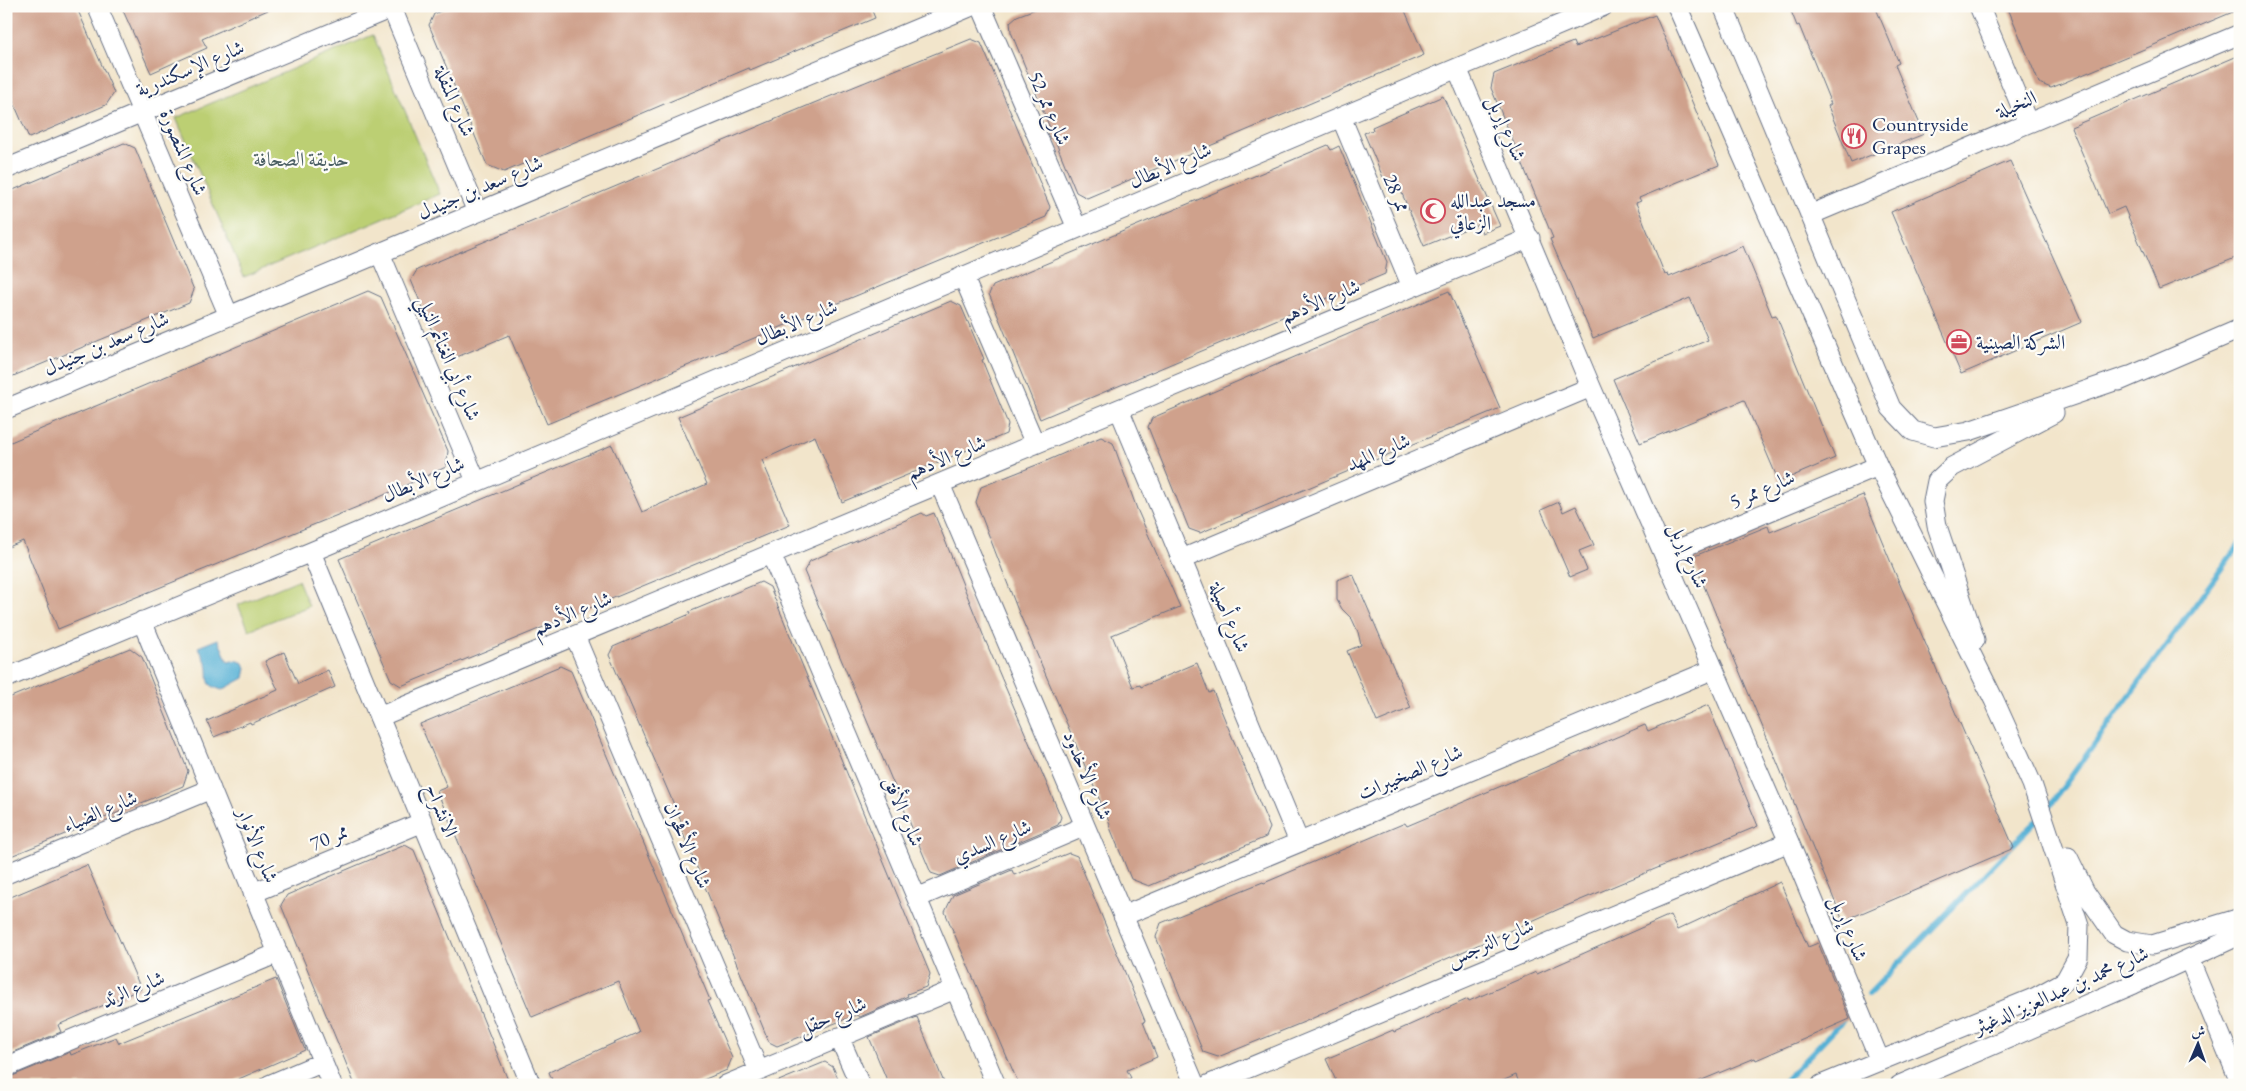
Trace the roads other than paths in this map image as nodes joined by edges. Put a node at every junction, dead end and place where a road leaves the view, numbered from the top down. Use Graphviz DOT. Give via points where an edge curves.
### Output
graph roads {
  1 [pos="97,6"];
  2 [pos="972,6"];
  3 [pos="981,6"];
  4 [pos="1604,6"];
  5 [pos="1677,6"];
  6 [pos="1723,6"];
  7 [pos="1979,6"];
  8 [pos="393,7"];
  9 [pos="2240,34"];
  10 [pos="1457,68"];
  11 [pos="142,112"];
  12 [pos="1340,117"];
  13 [pos="2028,123"];
  14 [pos="6,169"];
  15 [pos="477,212"];
  16 [pos="1810,215"];
  17 [pos="1077,228"];
  18 [pos="1530,238"];
  19 [pos="380,253"];
  20 [pos="963,276"];
  21 [pos="1412,287"];
  22 [pos="229,316"];
  23 [pos="2240,329"];
  24 [pos="2129,376"];
  25 [pos="1591,387"];
  26 [pos="6,409"];
  27 [pos="1119,409"];
  28 [pos="1035,444"];
  29 [pos="1878,466"];
  30 [pos="476,481"];
  31 [pos="940,484"];
  32 [pos="311,552"];
  33 [pos="771,554"];
  34 [pos="1664,555"];
  35 [pos="1182,559"];
  36 [pos="142,621"];
  37 [pos="575,636"];
  38 [pos="1714,669"];
  39 [pos="6,678"];
  40 [pos="1994,700"];
  41 [pos="379,718"];
  42 [pos="2032,784"];
  43 [pos="211,789"];
  44 [pos="423,822"];
  45 [pos="1085,826"];
  46 [pos="1299,842"];
  47 [pos="1789,842"];
  48 [pos="6,874"];
  49 [pos="253,893"];
  50 [pos="917,898"];
  51 [pos="1124,916"];
  52 [pos="2240,918"];
  53 [pos="2240,935"];
  54 [pos="278,953"];
  55 [pos="2188,959"];
  56 [pos="955,989"];
  57 [pos="840,1037"];
  58 [pos="1880,1061"];
  59 [pos="323,1062"];
  60 [pos="6,1067"];
  61 [pos="759,1071"];
  62 [pos="2240,1082"];
  63 [pos="269,1085"];
  64 [pos="332,1085"];
  65 [pos="531,1085"];
  66 [pos="726,1085"];
  67 [pos="860,1085"];
  68 [pos="996,1085"];
  69 [pos="1195,1085"];
  70 [pos="1208,1085"];
  71 [pos="1821,1085"];
  72 [pos="1900,1085"];
  1 -- 11 [label="street, شارع المنصورة"];
  2 -- 15 [label="street, شارع سعد بن جنيدل"];
  3 -- 17 [label="street, شارع ممر 52"];
  4 -- 10 [label="street, شارع الأبطال"];
  5 -- 29 [label="street"];
  6 -- 16 [label="street"];
  7 -- 13 [label="street"];
  8 -- 11 [label="street, شارع الإسكندرية"];
  8 -- 15 [label="street, شارع المنقلة"];
  9 -- 13 [label="street, النخيلة"];
  10 -- 12 [label="street, شارع الأبطال"];
  10 -- 18 [label="street, شارع إربل"];
  11 -- 14 [label="street, شارع الإسكندرية"];
  11 -- 22 [label="street, شارع المنصورة"];
  12 -- 17 [label="street, شارع الأبطال"];
  12 -- 21 [label="street, ممر 28"];
  13 -- 16 [label="street, النخيلة"];
  15 -- 19 [label="street, شارع سعد بن جنيدل"];
  16 -- 24 [label="street" via="1891,408 1914,431 1934,437 1969,431"];
  17 -- 20 [label="street, شارع الأبطال"];
  18 -- 21 [label="street, شارع الأدهم"];
  18 -- 25 [label="street, شارع إربل"];
  19 -- 22 [label="street, شارع سعد بن جنيدل"];
  19 -- 30 [label="street, شارع أبي الغنائم النيلي"];
  20 -- 28 [label="street"];
  20 -- 30 [label="street, شارع الأبطال"];
  21 -- 27 [label="street, شارع الأدهم"];
  22 -- 26 [label="street, شارع سعد بن جنيدل"];
  23 -- 24 [label="street"];
  24 -- 40 [label="street" via="1952,467 1938,481 1933,501 1937,526"];
  25 -- 34 [label="street, شارع إربل"];
  25 -- 35 [label="street, شارع المهد"];
  27 -- 28 [label="street, شارع الأدهم"];
  27 -- 35 [label="street, شارع أصيلة"];
  28 -- 31 [label="street, شارع الأدهم"];
  29 -- 34 [label="street, شارع ممر 5"];
  29 -- 40 [label="street"];
  30 -- 32 [label="street, شارع الأبطال"];
  31 -- 33 [label="street, شارع الأدهم"];
  31 -- 45 [label="street, شارع الأخدود"];
  32 -- 36 [label="street, شارع الأبطال"];
  32 -- 41 [label="street, الانشراح"];
  33 -- 37 [label="street, شارع الأدهم"];
  33 -- 50 [label="street, شارع الأفق"];
  34 -- 38 [label="street, شارع إربل"];
  35 -- 46 [label="street, شارع أصيلة"];
  36 -- 39 [label="street, شارع الأبطال"];
  36 -- 43 [label="street, شارع الأنوار"];
  37 -- 41 [label="street, شارع الأدهم"];
  37 -- 61 [label="street, شارع الأقحوان"];
  38 -- 46 [label="street, شارع الصخيبرات"];
  38 -- 47 [label="street, شارع إربل"];
  40 -- 42 [label="street"];
  41 -- 44 [label="street, الانشراح"];
  42 -- 52 [label="street" via="2085,892 2114,934 2152,945"];
  42 -- 58 [label="street, شارع محمد بن عبدالعزيز الدغيثر" via="2079,925 2078,957 2065,981 2036,997"];
  43 -- 48 [label="street, شارع الضياء"];
  43 -- 49 [label="street, شارع الأنوار"];
  44 -- 49 [label="street, ممر 70"];
  44 -- 65 [label="street, الانشراح"];
  45 -- 50 [label="street, شارع السدي"];
  45 -- 51 [label="street, شارع الأخدود"];
  46 -- 51 [label="street, شارع الصخيبرات"];
  47 -- 58 [label="street, شارع إربل"];
  47 -- 70 [label="street, شارع النرجس"];
  49 -- 54 [label="street, شارع الأنوار"];
  50 -- 56 [label="street, شارع الأفق"];
  51 -- 69 [label="street, شارع الأخدود"];
  53 -- 55 [label="street, شارع محمد بن عبدالعزيز الدغيثر"];
  54 -- 59 [label="street, شارع الأنوار"];
  54 -- 60 [label="street, شارع الرئد"];
  55 -- 62 [label="street"];
  55 -- 72 [label="street, شارع محمد بن عبدالعزيز الدغيثر"];
  56 -- 57 [label="street, شارع حقل"];
  56 -- 68 [label="street, شارع الأفق"];
  57 -- 61 [label="street, شارع حقل"];
  57 -- 67 [label="street"];
  58 -- 71 [label="street, شارع محمد بن عبدالعزيز الدغيثر"];
  59 -- 63 [label="street"];
  59 -- 64 [label="street, شارع الأنوار"];
  61 -- 66 [label="street, شارع حقل"];
}
